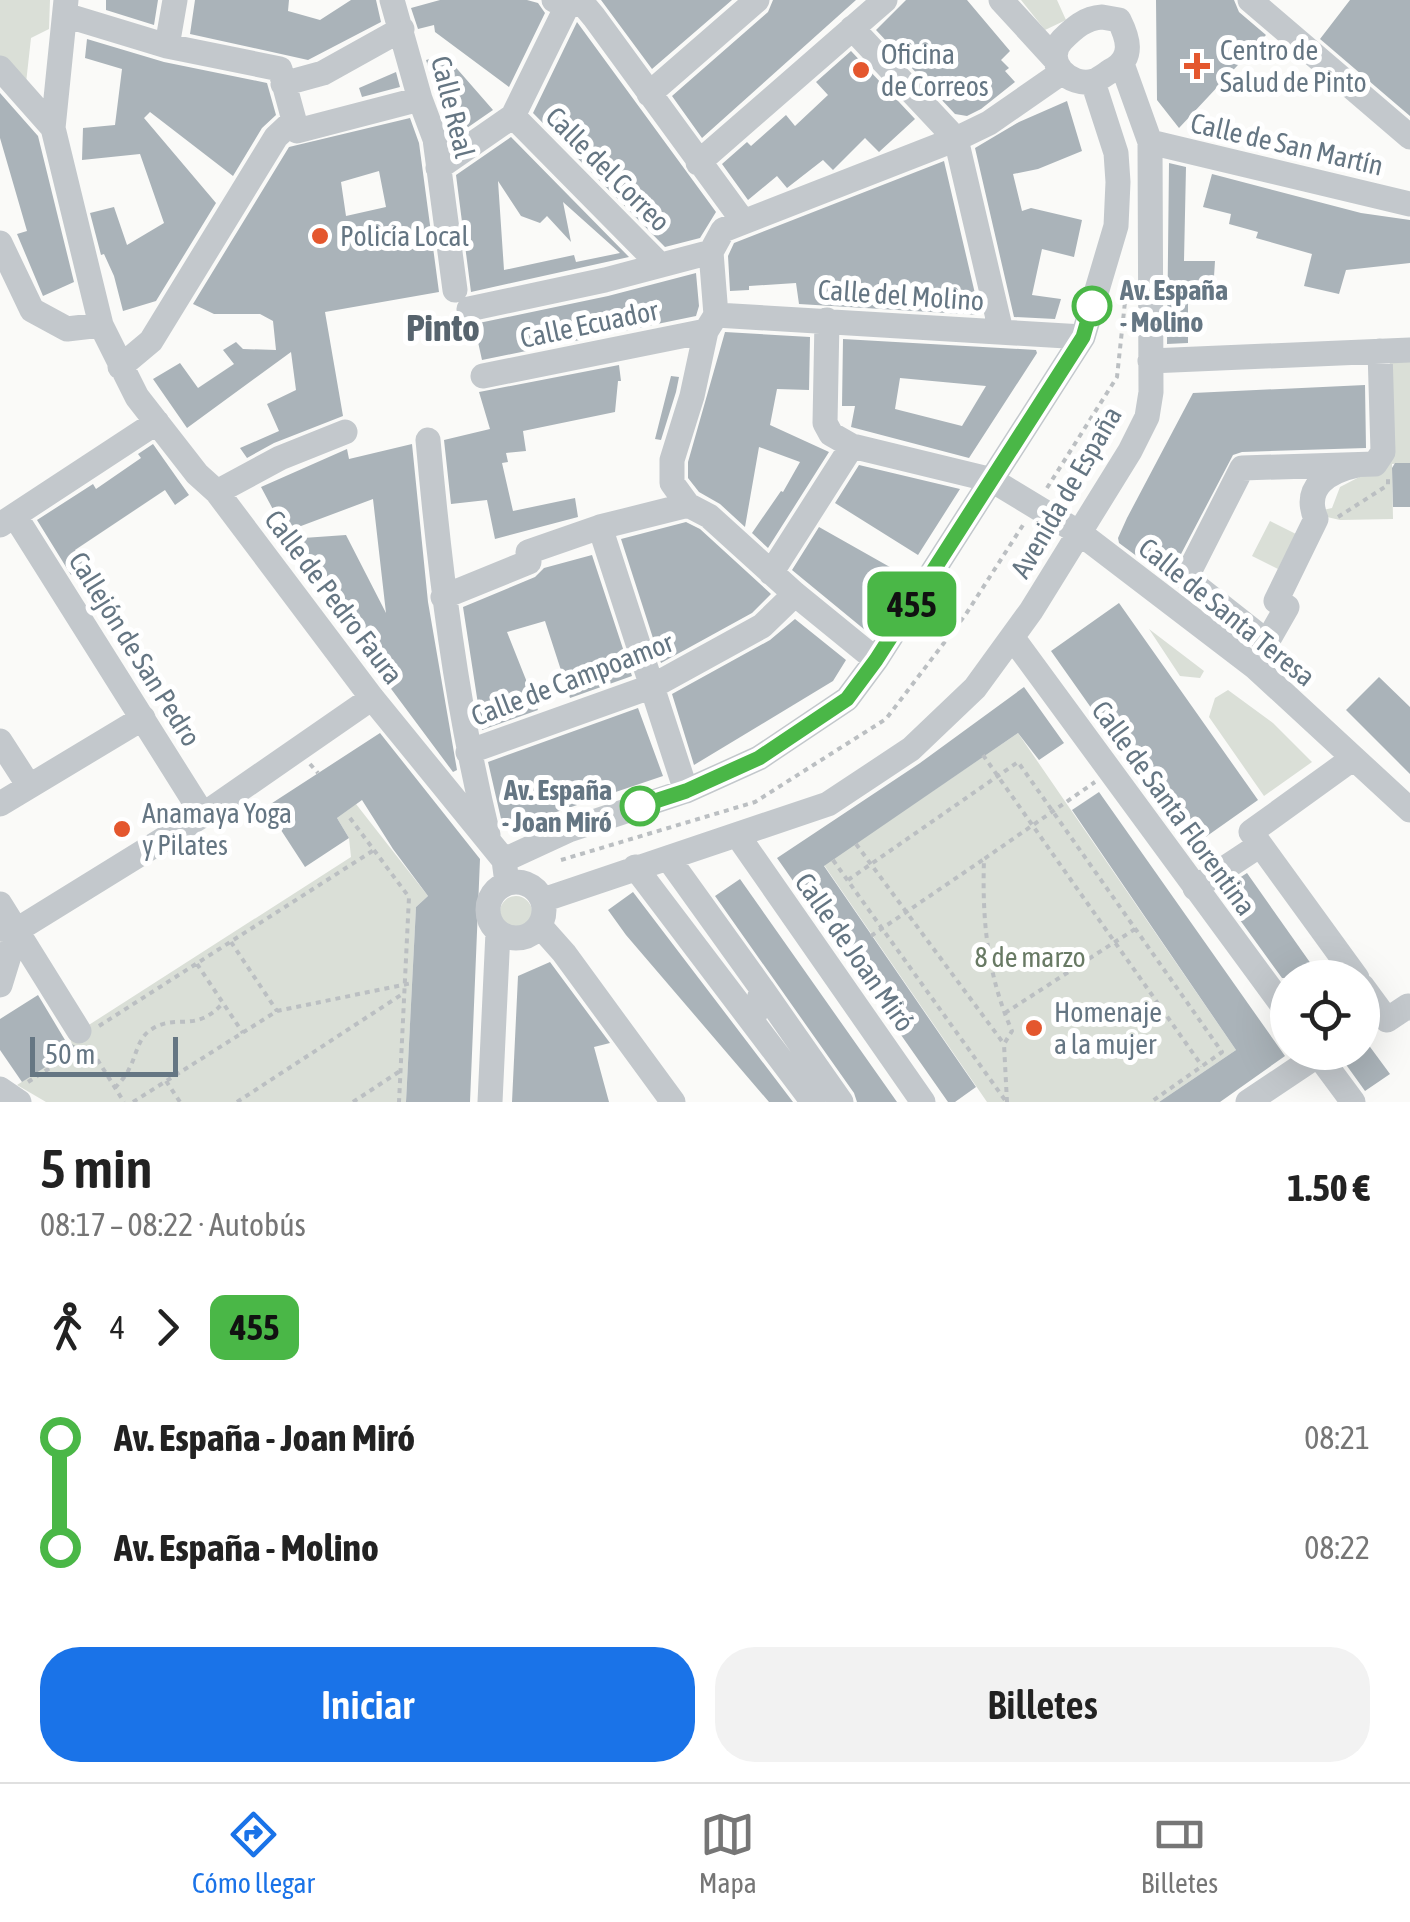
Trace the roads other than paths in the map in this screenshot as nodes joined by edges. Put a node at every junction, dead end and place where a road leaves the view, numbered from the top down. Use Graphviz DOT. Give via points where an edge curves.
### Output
graph roads {
  1 [pos="175,0"];
  2 [pos="757,0"];
  3 [pos="886,0"];
  4 [pos="1001,0"];
  5 [pos="1250,0"];
  6 [pos="564,1"];
  7 [pos="65,7"];
  8 [pos="401,10"];
  9 [pos="1126,10"];
  10 [pos="852,28"];
  11 [pos="167,46"];
  12 [pos="1122,64"];
  13 [pos="1058,66"];
  14 [pos="0,68"];
  15 [pos="282,77"];
  16 [pos="1092,82"];
  17 [pos="649,94"];
  18 [pos="420,98"];
  19 [pos="513,116"];
  20 [pos="295,127"];
  21 [pos="53,128"];
  22 [pos="1410,137"];
  23 [pos="956,139"];
  24 [pos="1150,142"];
  25 [pos="698,163"];
  26 [pos="438,168"];
  27 [pos="1410,204"];
  28 [pos="743,221"];
  29 [pos="0,243"];
  30 [pos="711,252"];
  31 [pos="660,264"];
  32 [pos="827,320"];
  33 [pos="711,323"];
  34 [pos="101,325"];
  35 [pos="1001,332"];
  36 [pos="1083,337"];
  37 [pos="1410,350"];
  38 [pos="1380,351"];
  39 [pos="1150,360"];
  40 [pos="120,368"];
  41 [pos="483,376"];
  42 [pos="158,422"];
  43 [pos="345,432"];
  44 [pos="428,440"];
  45 [pos="852,446"];
  46 [pos="1357,465"];
  47 [pos="992,480"];
  48 [pos="218,492"];
  49 [pos="688,505"];
  50 [pos="1334,519"];
  51 [pos="8,520"];
  52 [pos="600,527"];
  53 [pos="1081,534"];
  54 [pos="771,573"];
  55 [pos="795,594"];
  56 [pos="442,597"];
  57 [pos="1287,608"];
  58 [pos="1012,637"];
  59 [pos="876,660"];
  60 [pos="653,686"];
  61 [pos="372,698"];
  62 [pos="144,718"];
  63 [pos="0,741"];
  64 [pos="468,752"];
  65 [pos="1352,760"];
  66 [pos="29,786"];
  67 [pos="686,791"];
  68 [pos="0,804"];
  69 [pos="1410,810"];
  70 [pos="202,815"];
  71 [pos="738,836"];
  72 [pos="1260,845"];
  73 [pos="668,858"];
  74 [pos="500,862"];
  75 [pos="635,868"];
  76 [pos="1196,888"];
  77 [pos="543,900"];
  78 [pos="0,904"];
  79 [pos="540,926"];
  80 [pos="9,929"];
  81 [pos="498,932"];
  82 [pos="1343,960"];
  83 [pos="0,985"];
  84 [pos="762,989"];
  85 [pos="1270,989"];
  86 [pos="753,1021"];
  87 [pos="89,1028"];
  88 [pos="1294,1070"];
  89 [pos="1329,1070"];
  90 [pos="666,1101"];
  91 [pos="490,1102"];
  92 [pos="813,1102"];
  93 [pos="841,1102"];
  94 [pos="923,1102"];
  95 [pos="1248,1102"];
  96 [pos="1353,1102"];
  1 -- 11 [label="street"];
  2 -- 17 [label="street"];
  3 -- 10 [label="street"];
  4 -- 13 [label="street"];
  5 -- 22 [label="street"];
  6 -- 17 [label="street" via="584,5"];
  6 -- 19 [label="street"];
  7 -- 11 [label="street"];
  7 -- 21 [label="street"];
  8 -- 15 [label="street" via="322,73"];
  8 -- 18 [label="street, Calle Real"];
  9 -- 12 [label="street, Avenida de España" via="1128,52"];
  9 -- 13 [label="street" via="1088,18 1058,44"];
  10 -- 23 [label="street"];
  10 -- 25 [label="street"];
  11 -- 15 [label="street"];
  12 -- 16 [label="street"];
  12 -- 24 [label="street, Avenida de España"];
  13 -- 16 [label="street" via="1075,80"];
  13 -- 23 [label="street" via="989,123"];
  14 -- 21 [label="street"];
  15 -- 20 [label="street"];
  16 -- 36 [label="street" via="1116,152 1118,182 1116,226"];
  17 -- 25 [label="street"];
  18 -- 20 [label="street"];
  18 -- 26 [label="street, Calle Real" via="436,139"];
  19 -- 26 [label="street"];
  19 -- 31 [label="street, Calle del Correo"];
  20 -- 40 [label="street" via="276,137 152,340"];
  21 -- 34 [label="street, Calle de Pedro Faura"];
  23 -- 28 [label="street"];
  23 -- 35 [label="street"];
  24 -- 27 [label="street, Calle de San Martín"];
  24 -- 39 [label="street, Avenida de España"];
  25 -- 28 [label="street"];
  26 -- 31 [label="street, Calle Real" via="462,300 606,280"];
  28 -- 30 [label="street" via="722,230"];
  29 -- 34 [label="street" via="32,310 67,329"];
  30 -- 31 [label="street"];
  30 -- 33 [label="street"];
  32 -- 33 [label="street, Calle del Molino"];
  32 -- 35 [label="street, Calle del Molino"];
  32 -- 45 [label="street" via="826,423"];
  33 -- 41 [label="street, Calle Ecuador"];
  33 -- 49 [label="street" via="672,460 672,483"];
  34 -- 40 [label="street, Calle de Pedro Faura"];
  35 -- 36 [label="street, Calle del Molino"];
  36 -- 47 [label="street"];
  37 -- 38 [label="street"];
  38 -- 39 [label="street"];
  38 -- 46 [label="street" via="1385,456"];
  39 -- 53 [label="street, Avenida de España" via="1147,417"];
  40 -- 42 [label="street, Calle de Pedro Faura"];
  42 -- 48 [label="street, Calle de Pedro Faura"];
  42 -- 51 [label="street"];
  43 -- 48 [label="street"];
  44 -- 56 [label="street"];
  45 -- 47 [label="street, Calle de Santa Teresa"];
  45 -- 54 [label="street"];
  46 -- 57 [label="street" via="1326,474 1318,485 1316,519 1276,600"];
  46 -- 57 [label="street" via="1242,468 1186,578 1268,642"];
  47 -- 53 [label="street, Calle de Santa Teresa"];
  47 -- 59 [label="street"];
  48 -- 61 [label="street, Calle de Pedro Faura"];
  49 -- 52 [label="street"];
  49 -- 54 [label="street"];
  50 -- 57 [label="street"];
  51 -- 62 [label="street, Callejón de San Pedro"];
  52 -- 56 [label="street" via="528,552 529,562"];
  52 -- 60 [label="street"];
  53 -- 58 [label="street, Avenida de España"];
  53 -- 65 [label="street, Calle de Santa Teresa" via="1255,667"];
  54 -- 55 [label="street"];
  55 -- 59 [label="street"];
  55 -- 60 [label="street, Calle de Campoamor" via="762,626"];
  56 -- 64 [label="street"];
  58 -- 71 [label="street, Avenida de España" via="975,688 911,749 828,804"];
  58 -- 76 [label="street, Calle de Santa Florentina"];
  59 -- 67 [label="street" via="847,699 759,758"];
  60 -- 64 [label="street, Calle de Campoamor"];
  60 -- 67 [label="street"];
  61 -- 70 [label="street"];
  61 -- 74 [label="street, Calle de Pedro Faura"];
  62 -- 66 [label="street"];
  62 -- 70 [label="street, Callejón de San Pedro"];
  63 -- 66 [label="street"];
  64 -- 74 [label="street"];
  65 -- 69 [label="street, Calle de Santa Teresa"];
  65 -- 72 [label="street" via="1251,832"];
  66 -- 68 [label="street"];
  67 -- 74 [label="street" via="569,830"];
  70 -- 80 [label="street"];
  71 -- 73 [label="street, Avenida de España"];
  71 -- 94 [label="street, Calle de Joan Miró"];
  72 -- 76 [label="street"];
  72 -- 82 [label="street"];
  73 -- 75 [label="street, Avenida de España"];
  73 -- 84 [label="street"];
  74 -- 77 [label="street"];
  74 -- 81 [label="street" via="489,900"];
  75 -- 77 [label="street, Avenida de España"];
  75 -- 86 [label="street"];
  76 -- 85 [label="street, Calle de Santa Florentina"];
  77 -- 79 [label="street"];
  78 -- 80 [label="street"];
  79 -- 81 [label="street" via="516,939"];
  79 -- 90 [label="street"];
  80 -- 83 [label="street"];
  80 -- 87 [label="street"];
  81 -- 91 [label="street"];
  84 -- 86 [label="street"];
  84 -- 93 [label="street"];
  86 -- 92 [label="street"];
  88 -- 95 [label="street"];
  89 -- 96 [label="street"];
}
